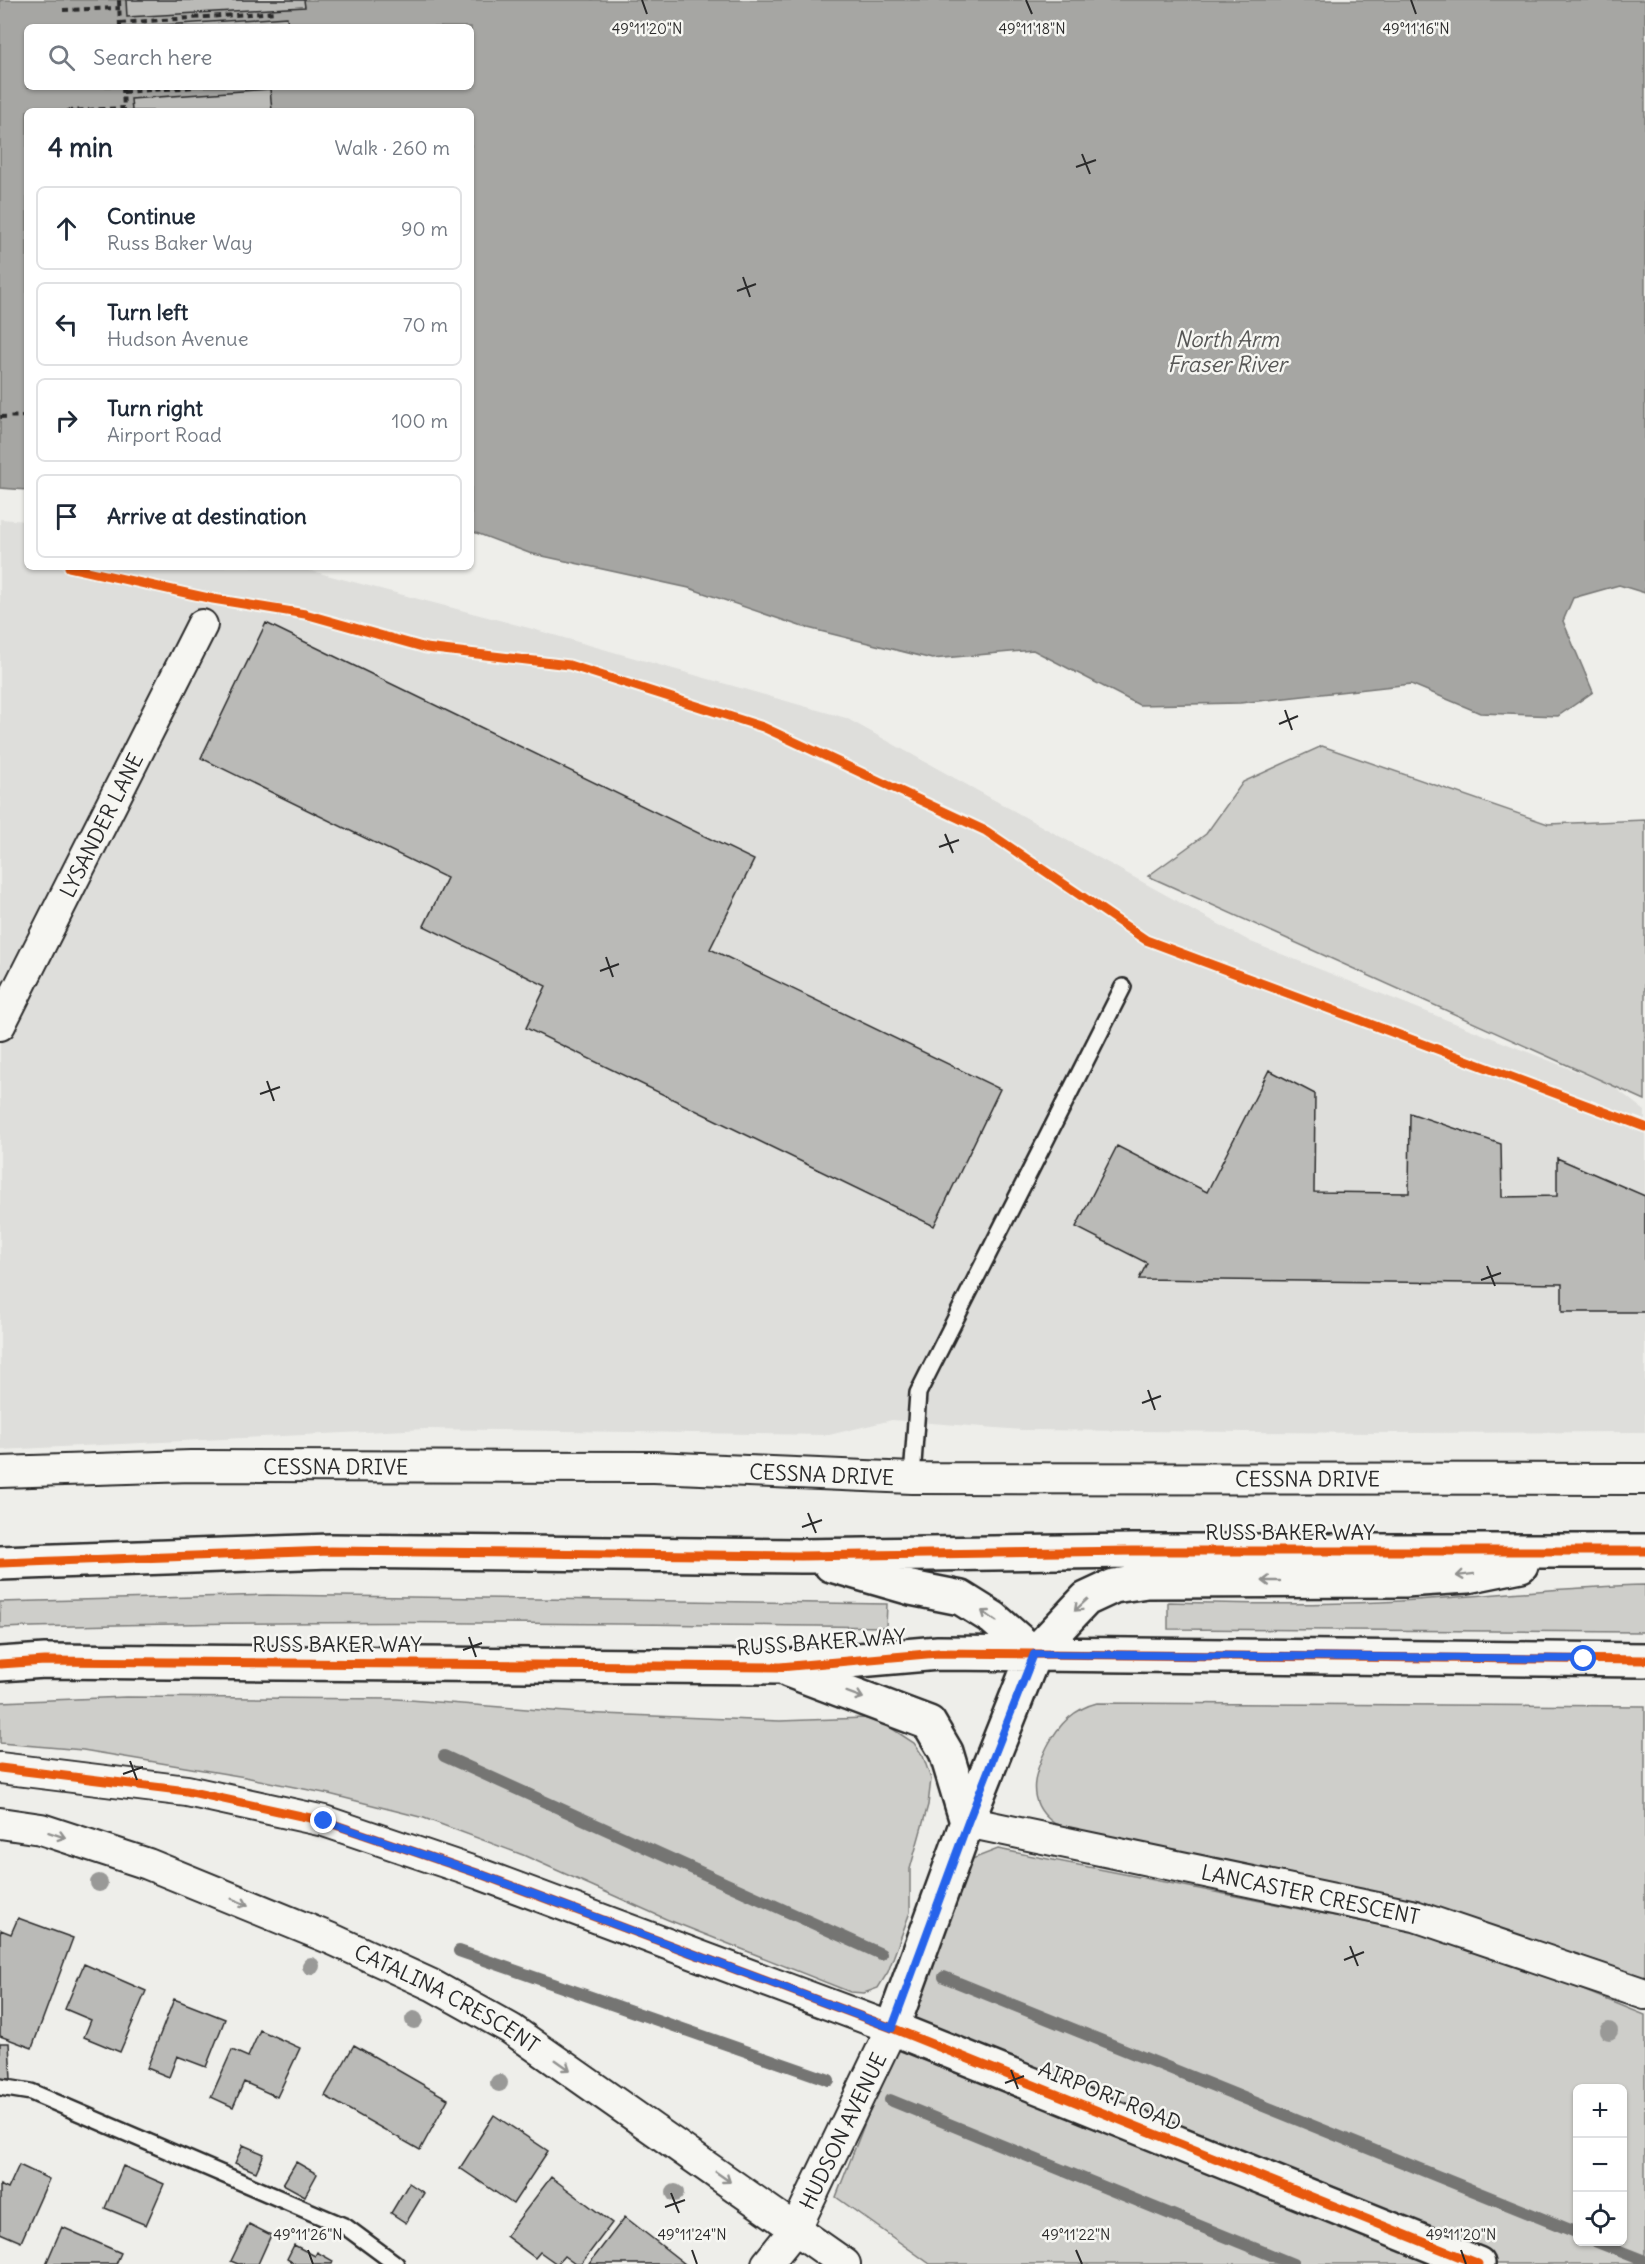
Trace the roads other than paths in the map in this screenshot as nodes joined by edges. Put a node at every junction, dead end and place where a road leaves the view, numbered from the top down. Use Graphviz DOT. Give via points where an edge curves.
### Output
graph roads {
  1 [pos="202,625"];
  2 [pos="1124,987"];
  3 [pos="0,1025"];
  4 [pos="0,1472"];
  5 [pos="912,1478"];
  6 [pos="1645,1479"];
  7 [pos="1645,1551"];
  8 [pos="1584,1552"];
  9 [pos="801,1556"];
  10 [pos="0,1563"];
  11 [pos="1034,1654"];
  12 [pos="1645,1660"];
  13 [pos="0,1664"];
  14 [pos="780,1667"];
  15 [pos="0,1768"];
  16 [pos="968,1822"];
  17 [pos="0,1823"];
  18 [pos="1645,1994"];
  19 [pos="892,2028"];
  20 [pos="0,2087"];
  21 [pos="796,2228"];
  22 [pos="396,2264"];
  23 [pos="767,2264"];
  24 [pos="845,2264"];
  25 [pos="1478,2264"];
  1 -- 3 [label="street, LYSANDER LANE"];
  2 -- 5 [label="lane" via="918,1393"];
  4 -- 5 [label="street, CESSNA DRIVE" via="191,1466 642,1467"];
  5 -- 6 [label="street, CESSNA DRIVE"];
  7 -- 8 [label="main road, RUSS BAKER WAY"];
  8 -- 9 [label="main road, RUSS BAKER WAY" via="1132,1551"];
  8 -- 11 [label="main road, one-way" via="1467,1576 1405,1580 1147,1581 1114,1586 1086,1599"];
  9 -- 10 [label="main road, RUSS BAKER WAY" via="330,1551"];
  11 -- 9 [label="main road, one-way" via="993,1618 961,1598 911,1588"];
  11 -- 12 [label="main road, RUSS BAKER WAY"];
  11 -- 14 [label="main road, RUSS BAKER WAY" via="938,1653"];
  11 -- 16 [label="main road, HUDSON AVENUE"];
  13 -- 14 [label="main road, RUSS BAKER WAY" via="139,1661"];
  14 -- 16 [label="main road, one-way" via="929,1723 946,1752"];
  15 -- 19 [label="street, AIRPORT ROAD" via="188,1791 324,1821 480,1874"];
  16 -- 18 [label="street, LANCASTER CRESCENT" via="1415,1916"];
  16 -- 19 [label="main road, HUDSON AVENUE"];
  17 -- 21 [label="street, CATALINA CRESCENT, one-way" via="41,1829 148,1864 432,1985 511,2029"];
  19 -- 21 [label="street, HUDSON AVENUE"];
  19 -- 25 [label="main road, AIRPORT ROAD"];
  20 -- 22 [label="lane" via="31,2092 346,2227"];
  21 -- 23 [label="street, HUDSON AVENUE"];
  21 -- 24 [label="street, CATALINA CRESCENT"];
}
